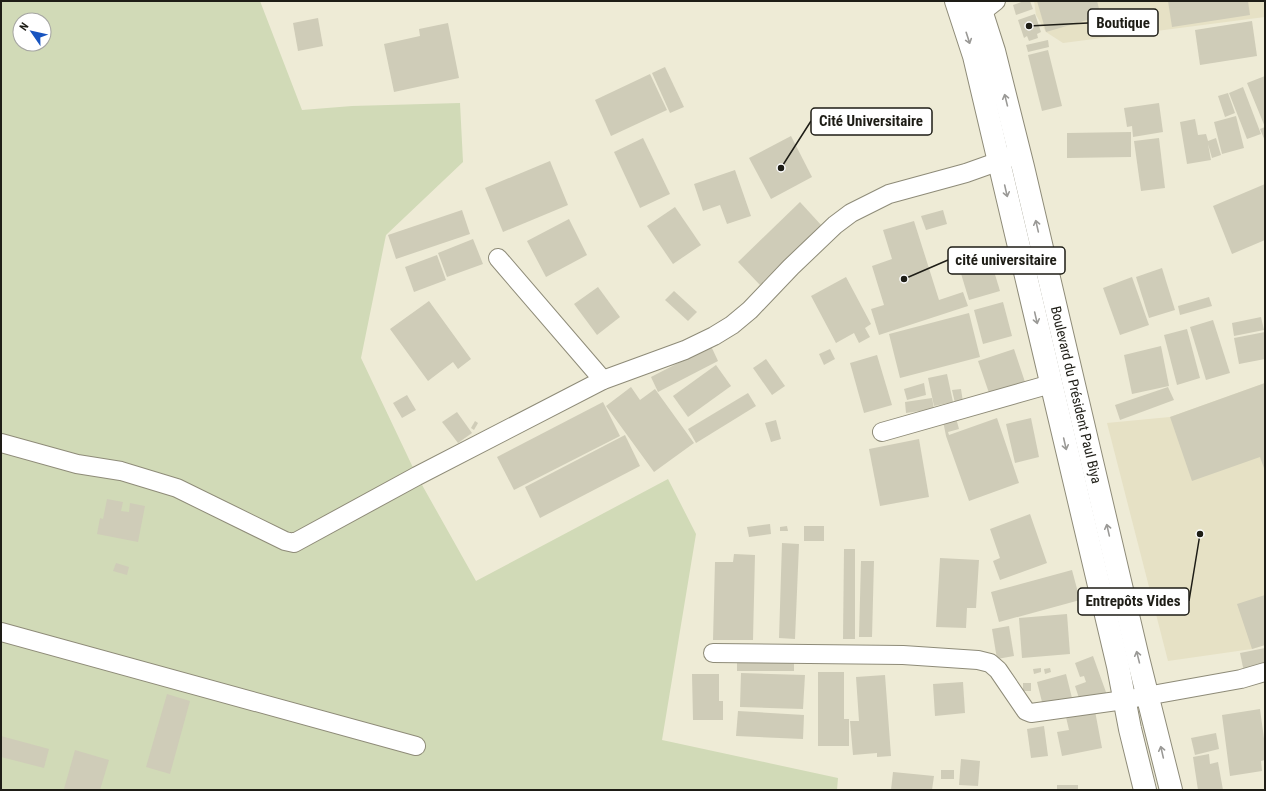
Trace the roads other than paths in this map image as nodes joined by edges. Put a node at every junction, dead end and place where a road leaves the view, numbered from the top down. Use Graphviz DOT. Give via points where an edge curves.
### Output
graph roads {
  1 [pos="956,1"];
  2 [pos="985,5"];
  3 [pos="1020,155"];
  4 [pos="998,161"];
  5 [pos="498,258"];
  6 [pos="603,380"];
  7 [pos="1051,384"];
  8 [pos="882,432"];
  9 [pos="1,443"];
  10 [pos="1,632"];
  11 [pos="713,653"];
  12 [pos="1265,672"];
  13 [pos="1148,694"];
  14 [pos="1124,700"];
  15 [pos="416,746"];
  16 [pos="1145,790"];
  17 [pos="1171,790"];
  1 -- 4 [label="main road, Boulevard du Président Paul Biya, one-way" via="974,56"];
  3 -- 2 [label="main road, Boulevard du Président Paul Biya, one-way"];
  3 -- 4 [label="street"];
  13 -- 3 [label="main road, Boulevard du Président Paul Biya, one-way"];
  4 -- 6 [label="street" via="966,173 889,194 851,214 835,225 732,325 685,350"];
  4 -- 7 [label="main road, Boulevard du Président Paul Biya, one-way"];
  5 -- 6 [label="street"];
  6 -- 9 [label="street" via="294,543 285,541 177,488 121,471 77,464"];
  7 -- 8 [label="street"];
  7 -- 14 [label="main road, Boulevard du Président Paul Biya, one-way"];
  10 -- 15 [label="street"];
  11 -- 14 [label="street" via="903,655 978,660 990,663 998,670 1026,711 1031,713"];
  12 -- 13 [label="street" via="1241,679"];
  13 -- 14 [label="street"];
  17 -- 13 [label="main road, Boulevard du Président Paul Biya, one-way"];
  14 -- 16 [label="main road, Boulevard du Président Paul Biya"];
}
